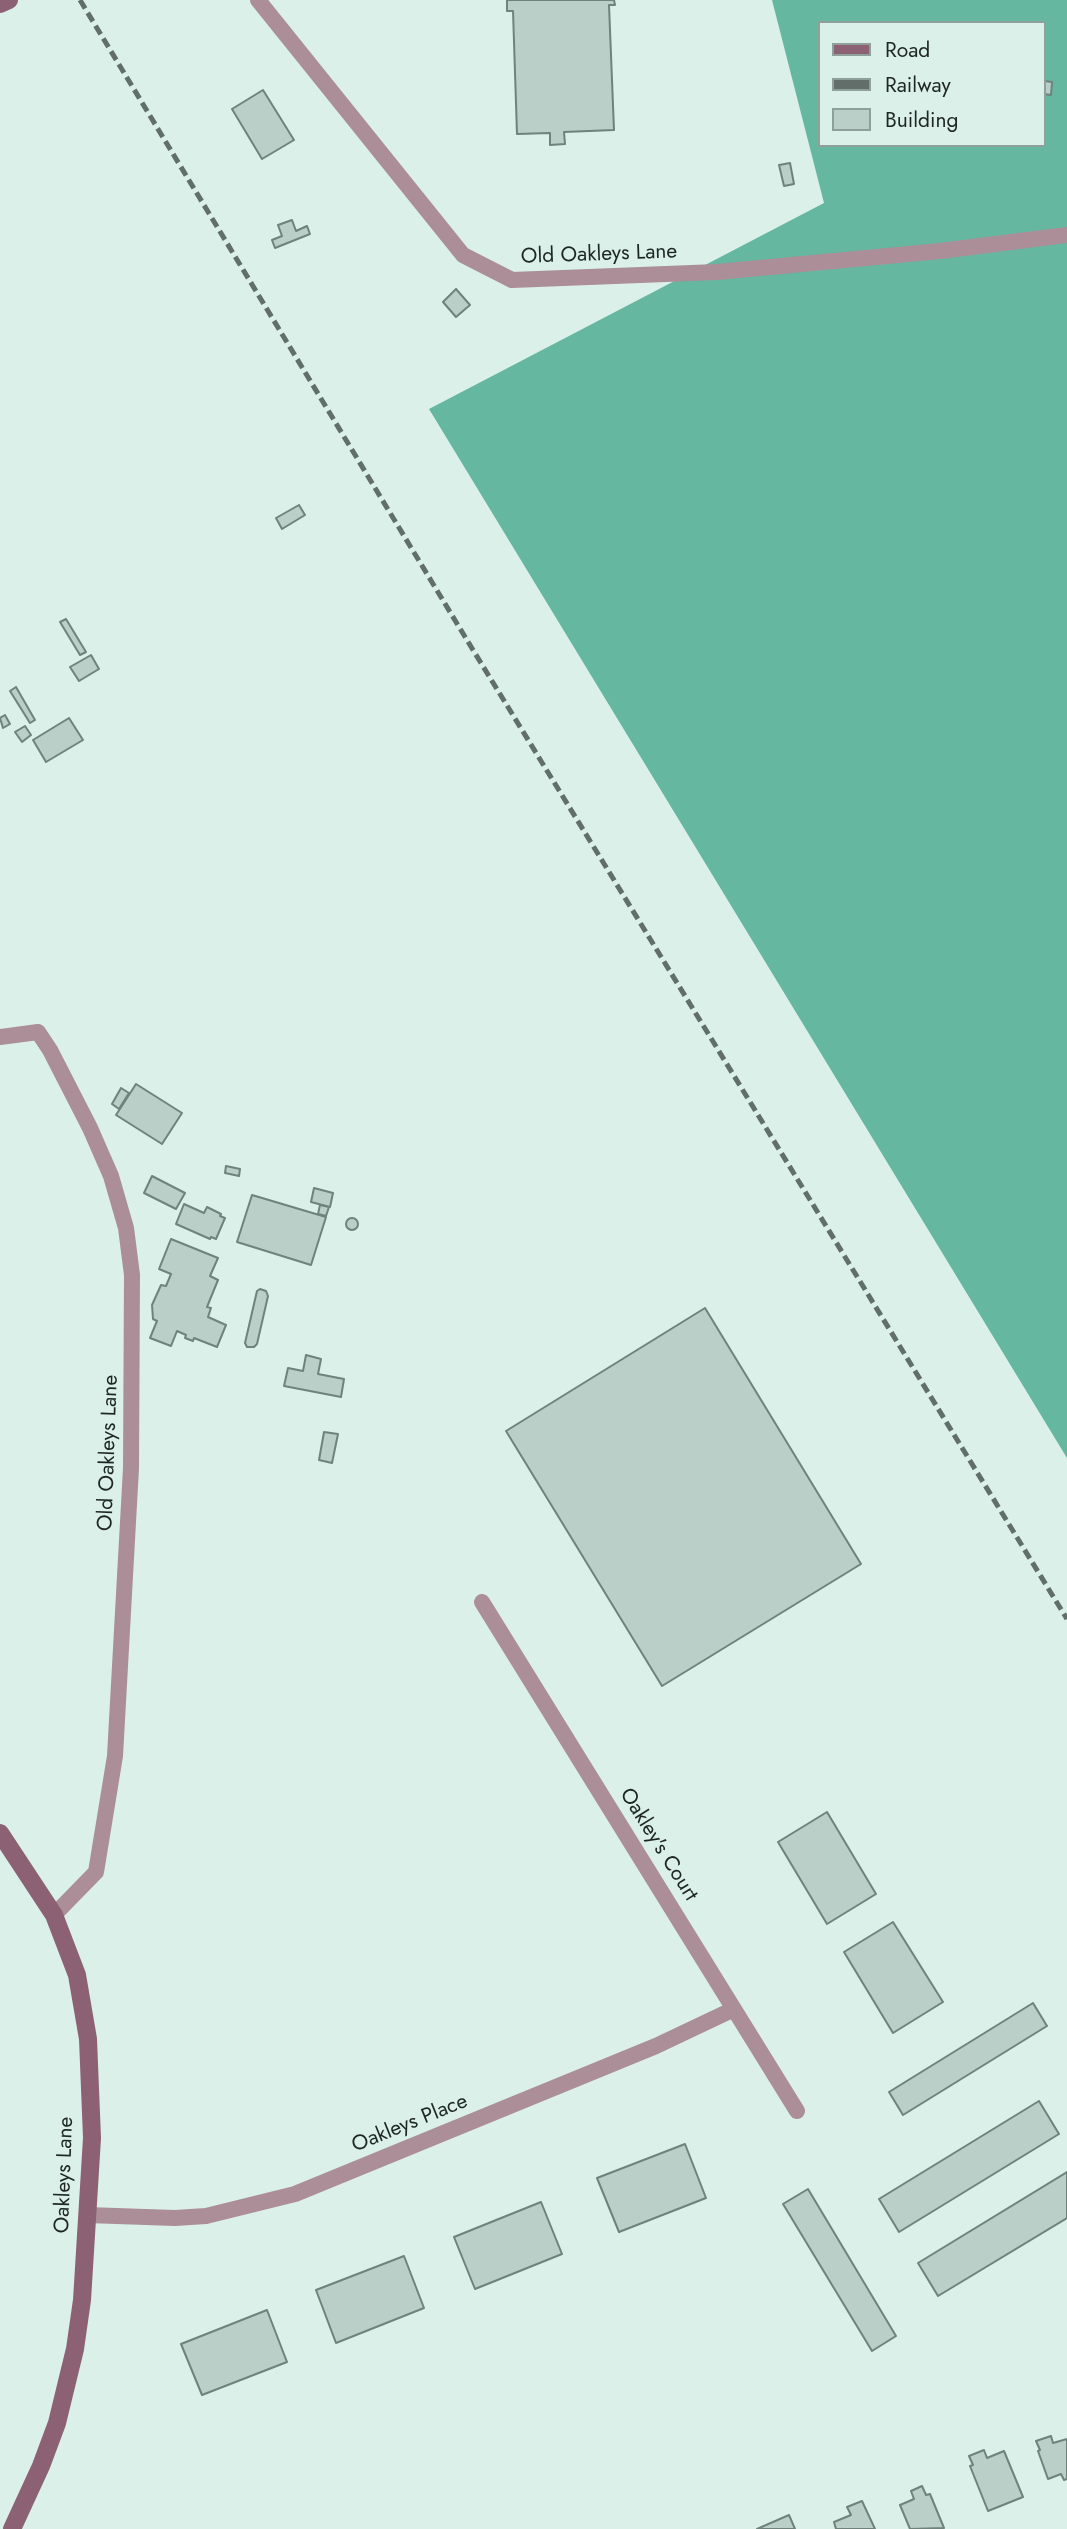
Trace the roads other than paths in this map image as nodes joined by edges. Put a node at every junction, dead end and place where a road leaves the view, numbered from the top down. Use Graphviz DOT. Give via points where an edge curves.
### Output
graph roads {
  1 [pos="9,0"];
  2 [pos="258,0"];
  3 [pos="0,4"];
  4 [pos="1067,235"];
  5 [pos="0,1037"];
  6 [pos="482,1602"];
  7 [pos="0,1833"];
  8 [pos="54,1916"];
  9 [pos="734,2009"];
  10 [pos="797,2111"];
  11 [pos="87,2215"];
  12 [pos="12,2529"];
  1 -- 3 [label="street"];
  2 -- 4 [label="street, Old Oakleys Lane" via="463,255 512,280 717,272"];
  5 -- 8 [label="street, Old Oakleys Lane" via="38,1032 50,1050 111,1176 126,1228 132,1275 131,1468 115,1756 96,1872"];
  6 -- 9 [label="street, Oakley's Court"];
  7 -- 8 [label="street, Oakleys Lane"];
  8 -- 11 [label="street, Oakleys Lane" via="77,1975 88,2039 92,2138"];
  9 -- 10 [label="street, Oakley's Court"];
  9 -- 11 [label="street, Oakleys Place" via="656,2046 295,2194 206,2216"];
  11 -- 12 [label="street, Oakleys Lane" via="82,2300 70,2377 41,2466"];
}
